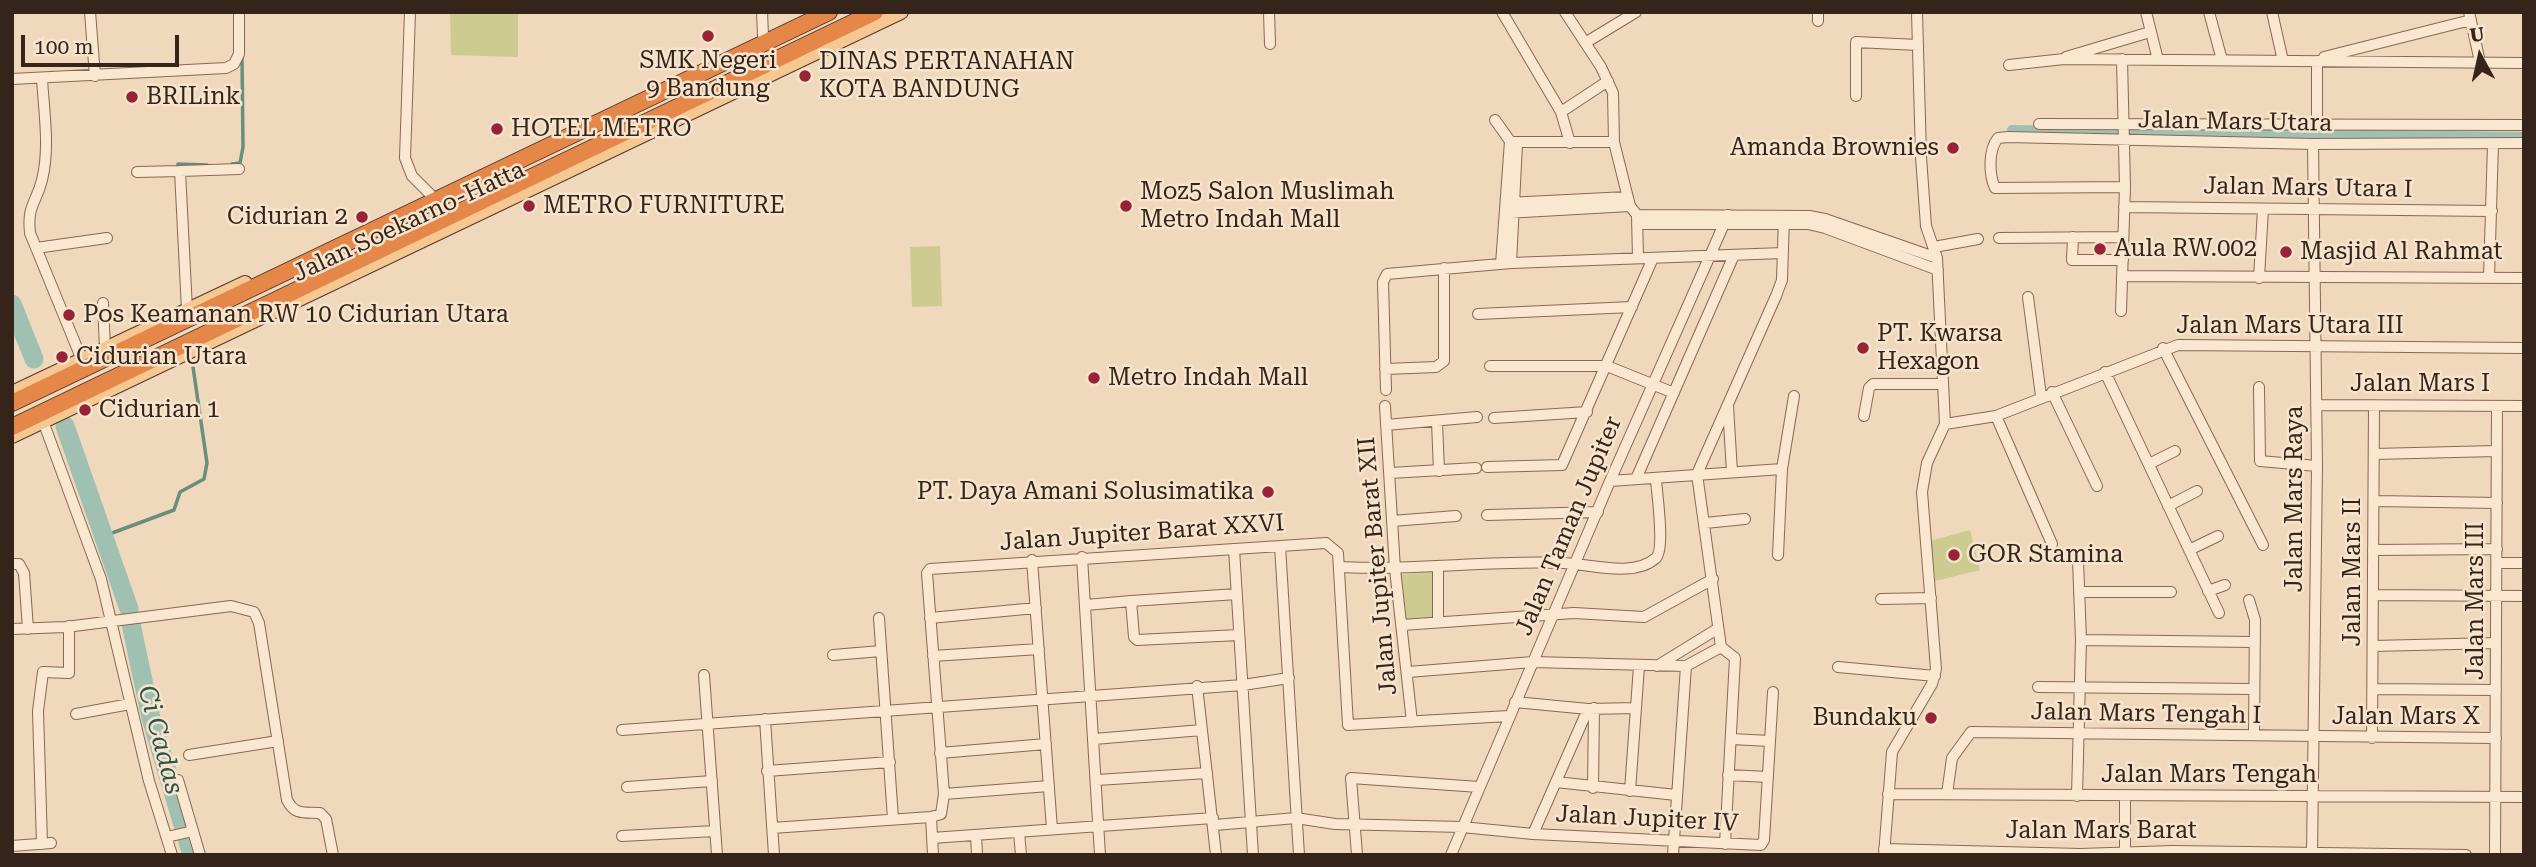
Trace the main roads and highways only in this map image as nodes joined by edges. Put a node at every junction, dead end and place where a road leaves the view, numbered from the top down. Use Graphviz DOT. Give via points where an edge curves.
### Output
graph roads {
  1 [pos="812,12"];
  2 [pos="829,12"];
  3 [pos="875,12"];
  4 [pos="901,12"];
  5 [pos="746,85"];
  6 [pos="712,90"];
  7 [pos="608,114"];
  8 [pos="446,218"];
  9 [pos="426,239"];
  10 [pos="61,375"];
  11 [pos="31,389"];
  12 [pos="12,393"];
  13 [pos="12,403"];
  14 [pos="70,404"];
  15 [pos="44,418"];
  16 [pos="12,427"];
  17 [pos="12,436"];
  1 -- 7 [label="main road, Jalan Soekarno-Hatta"];
  2 -- 7 [label="highway, Jalan Soekarno-Hatta"];
  3 -- 6 [label="highway, Jalan Soekarno-Hatta"];
  4 -- 5 [label="main road, Jalan Soekarno-Hatta"];
  5 -- 6 [label="highway"];
  5 -- 9 [label="main road, Jalan Soekarno-Hatta"];
  6 -- 8 [label="highway, Jalan Soekarno-Hatta"];
  7 -- 10 [label="highway, Jalan Soekarno-Hatta"];
  7 -- 10 [label="main road, Jalan Soekarno-Hatta" via="105,349"];
  8 -- 9 [label="highway"];
  8 -- 14 [label="highway, Jalan Soekarno-Hatta"];
  9 -- 14 [label="main road, Jalan Soekarno-Hatta"];
  10 -- 11 [label="highway, Jalan Soekarno-Hatta"];
  11 -- 12 [label="main road, Jalan Soekarno-Hatta"];
  11 -- 13 [label="highway, Jalan Soekarno-Hatta"];
  14 -- 15 [label="highway, Jalan Soekarno-Hatta"];
  15 -- 16 [label="highway, Jalan Soekarno-Hatta"];
  15 -- 17 [label="main road, Jalan Soekarno-Hatta"];
}
